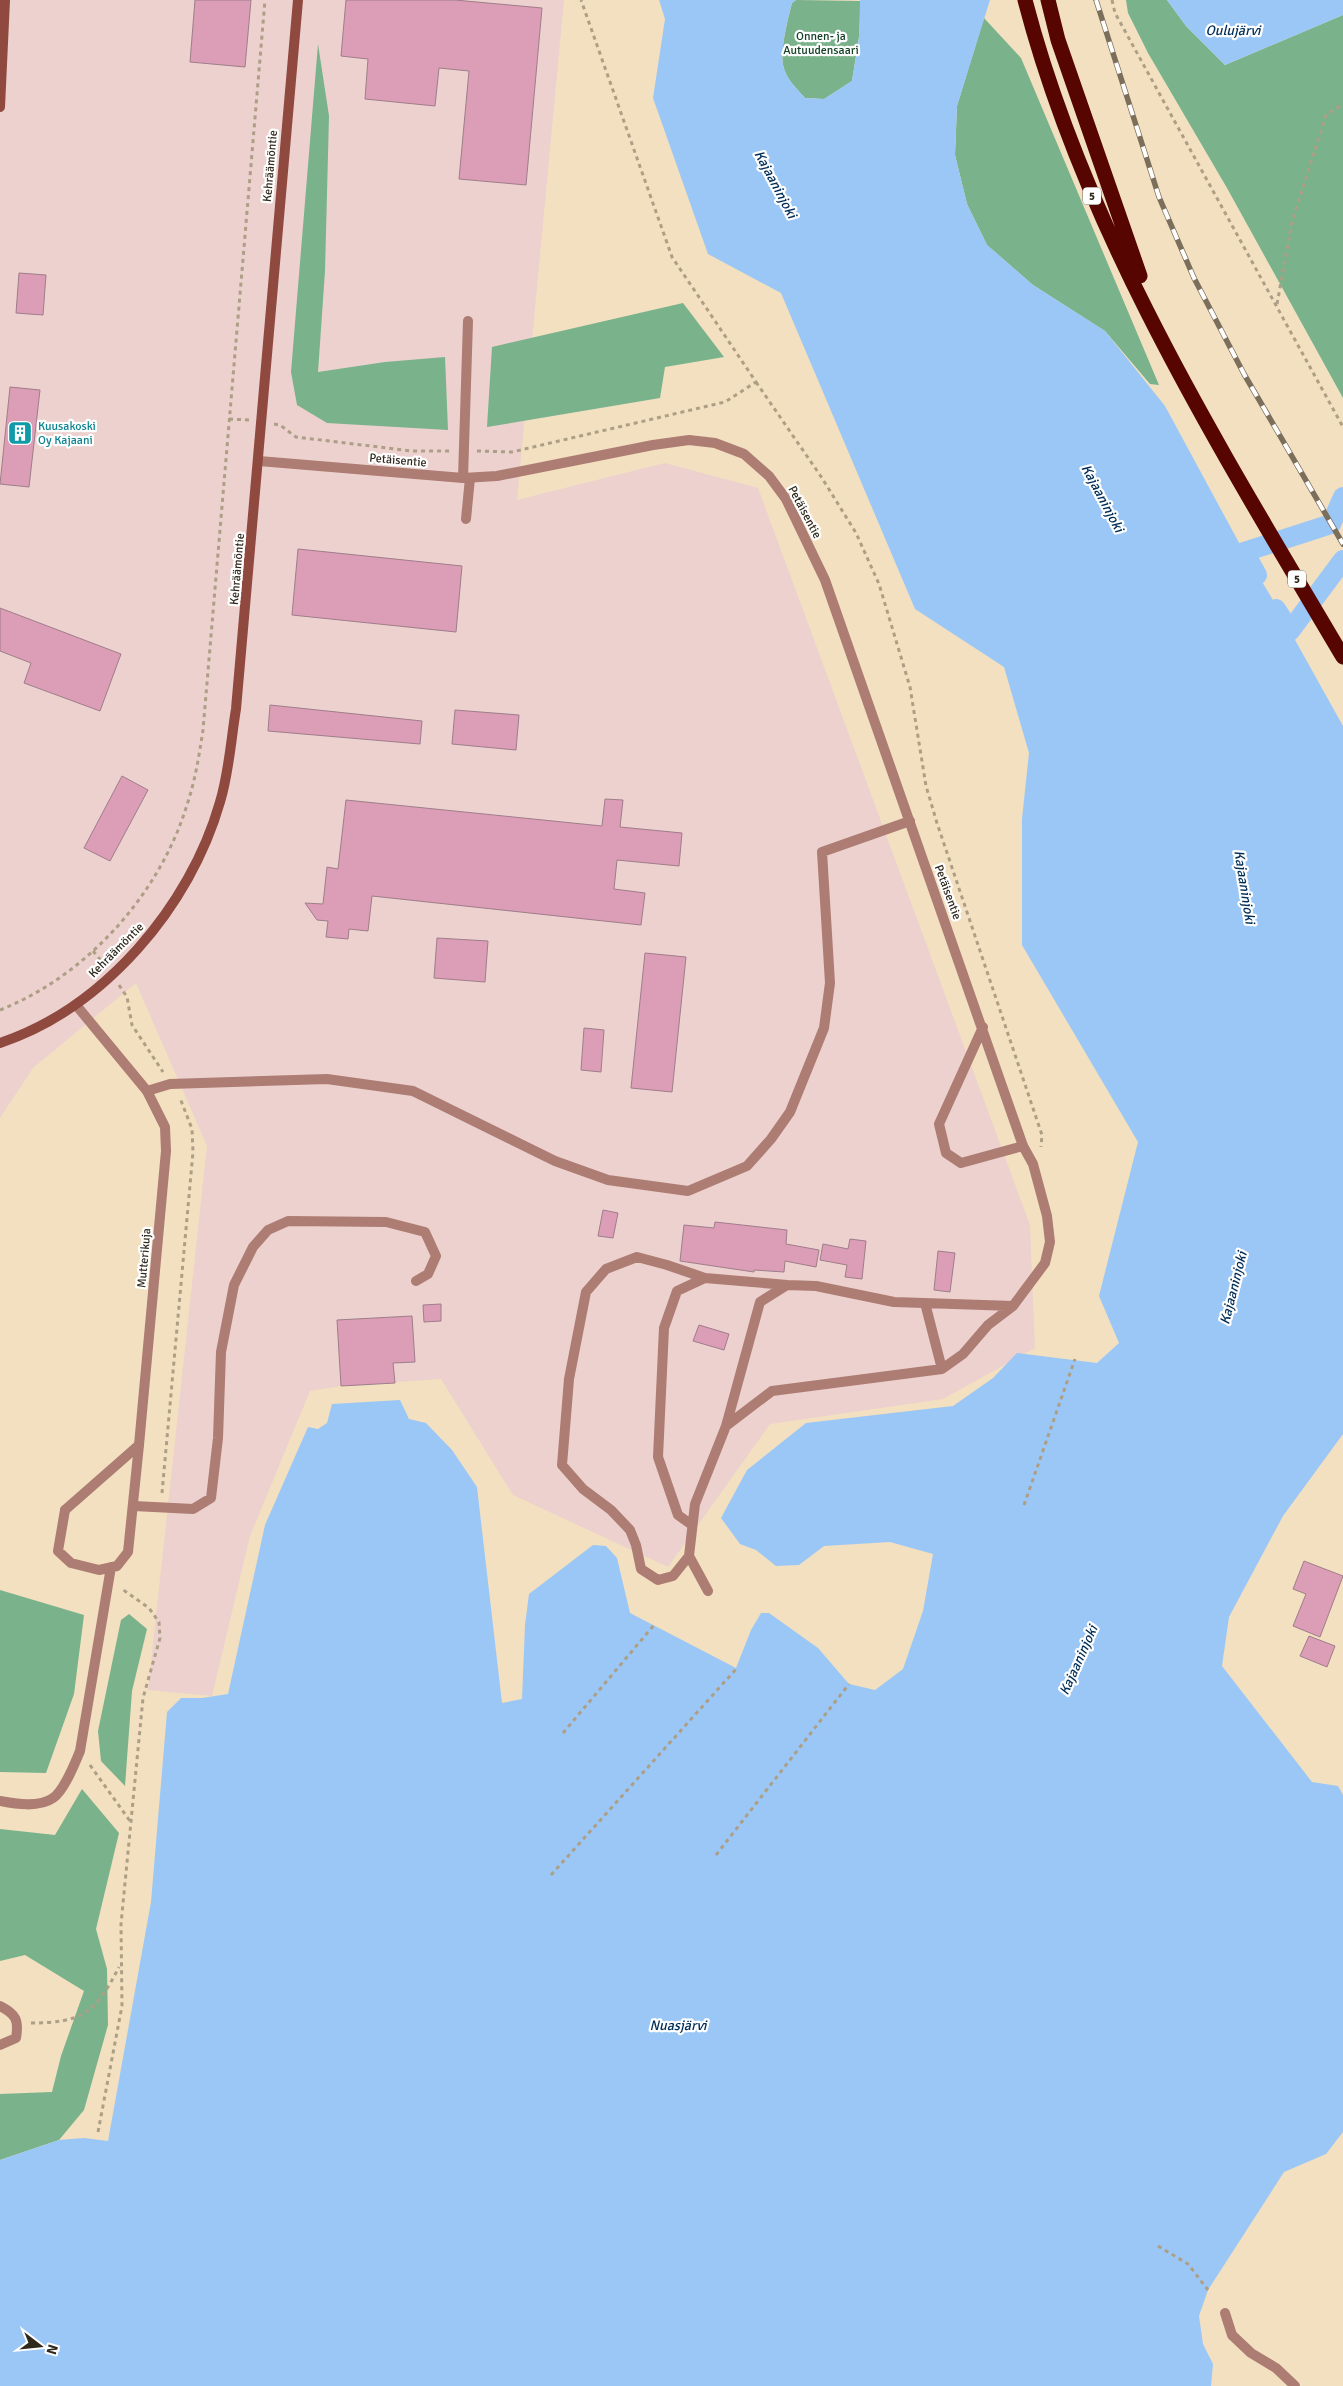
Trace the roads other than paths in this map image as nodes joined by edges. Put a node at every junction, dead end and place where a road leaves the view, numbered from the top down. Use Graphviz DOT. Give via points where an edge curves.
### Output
graph roads {
  1 [pos="5,0"];
  2 [pos="298,0"];
  3 [pos="1025,0"];
  4 [pos="1048,0"];
  5 [pos="1,60"];
  6 [pos="0,107"];
  7 [pos="468,321"];
  8 [pos="1162,339"];
  9 [pos="259,461"];
  10 [pos="467,478"];
  11 [pos="466,520"];
  12 [pos="1343,658"];
  13 [pos="910,821"];
  14 [pos="76,1005"];
  15 [pos="983,1027"];
  16 [pos="0,1043"];
  17 [pos="147,1091"];
  18 [pos="1023,1146"];
  19 [pos="705,1278"];
  20 [pos="416,1281"];
  21 [pos="787,1285"];
  22 [pos="925,1303"];
  23 [pos="1013,1306"];
  24 [pos="942,1369"];
  25 [pos="726,1426"];
  26 [pos="139,1445"];
  27 [pos="134,1506"];
  28 [pos="692,1525"];
  29 [pos="689,1556"];
  30 [pos="111,1567"];
  31 [pos="708,1591"];
  32 [pos="0,1801"];
  33 [pos="0,2006"];
  34 [pos="0,2045"];
  35 [pos="1225,2313"];
  36 [pos="1295,2386"];
  1 -- 5 [label="street"];
  2 -- 9 [label="street, Kehräämöntie"];
  3 -- 8 [label="highway, 5" via="1037,46 1095,203"];
  4 -- 8 [label="highway, 5" via="1058,40"];
  5 -- 6 [label="street"];
  7 -- 10 [label="street" via="464,451"];
  8 -- 12 [label="highway, 5"];
  9 -- 10 [label="street, Petäisentie"];
  9 -- 14 [label="street, Kehräämöntie" via="236,709 221,801 191,875 151,933 113,974"];
  10 -- 11 [label="street"];
  10 -- 13 [label="street, Petäisentie" via="497,476 689,440 715,443 744,454 769,476 786,499 825,580"];
  13 -- 15 [label="street, Petäisentie"];
  13 -- 17 [label="street" via="822,852 830,983 824,1028 790,1112 771,1139 748,1166 688,1191 608,1180 555,1161 413,1091 327,1079 170,1084"];
  14 -- 16 [label="street, Kehräämöntie" via="23,1035"];
  14 -- 17 [label="street, Mutterikuja"];
  15 -- 18 [label="street, Petäisentie"];
  15 -- 18 [label="street" via="939,1124 946,1153 961,1163"];
  17 -- 26 [label="street, Mutterikuja" via="165,1127 166,1151"];
  18 -- 23 [label="street, Petäisentie" via="1033,1164 1047,1216 1050,1242 1045,1263"];
  19 -- 21 [label="street"];
  19 -- 28 [label="street" via="677,1291 664,1328 660,1389 658,1457 678,1515"];
  19 -- 29 [label="street" via="637,1258 606,1269 586,1292 569,1379 562,1465 630,1530 641,1569 658,1580 673,1576"];
  20 -- 27 [label="street" via="428,1274 436,1256 425,1232 386,1222 333,1220 288,1221 268,1230 252,1247 234,1285 221,1352 218,1438 211,1498 193,1509"];
  21 -- 22 [label="street" via="816,1286 894,1302"];
  21 -- 25 [label="street" via="760,1302"];
  22 -- 23 [label="street"];
  22 -- 24 [label="street"];
  23 -- 24 [label="street, Petäisentie"];
  24 -- 25 [label="street" via="772,1391"];
  25 -- 28 [label="street" via="694,1504"];
  26 -- 27 [label="street, Mutterikuja"];
  26 -- 30 [label="street" via="65,1510 58,1551 71,1563 99,1570"];
  27 -- 30 [label="street, Mutterikuja" via="128,1552 117,1566"];
  28 -- 29 [label="street"];
  29 -- 31 [label="street"];
  30 -- 32 [label="street" via="80,1751 72,1772 53,1798 25,1806"];
  33 -- 34 [label="street" via="15,2015 18,2023 16,2038"];
  35 -- 36 [label="street" via="1232,2335"];
}
